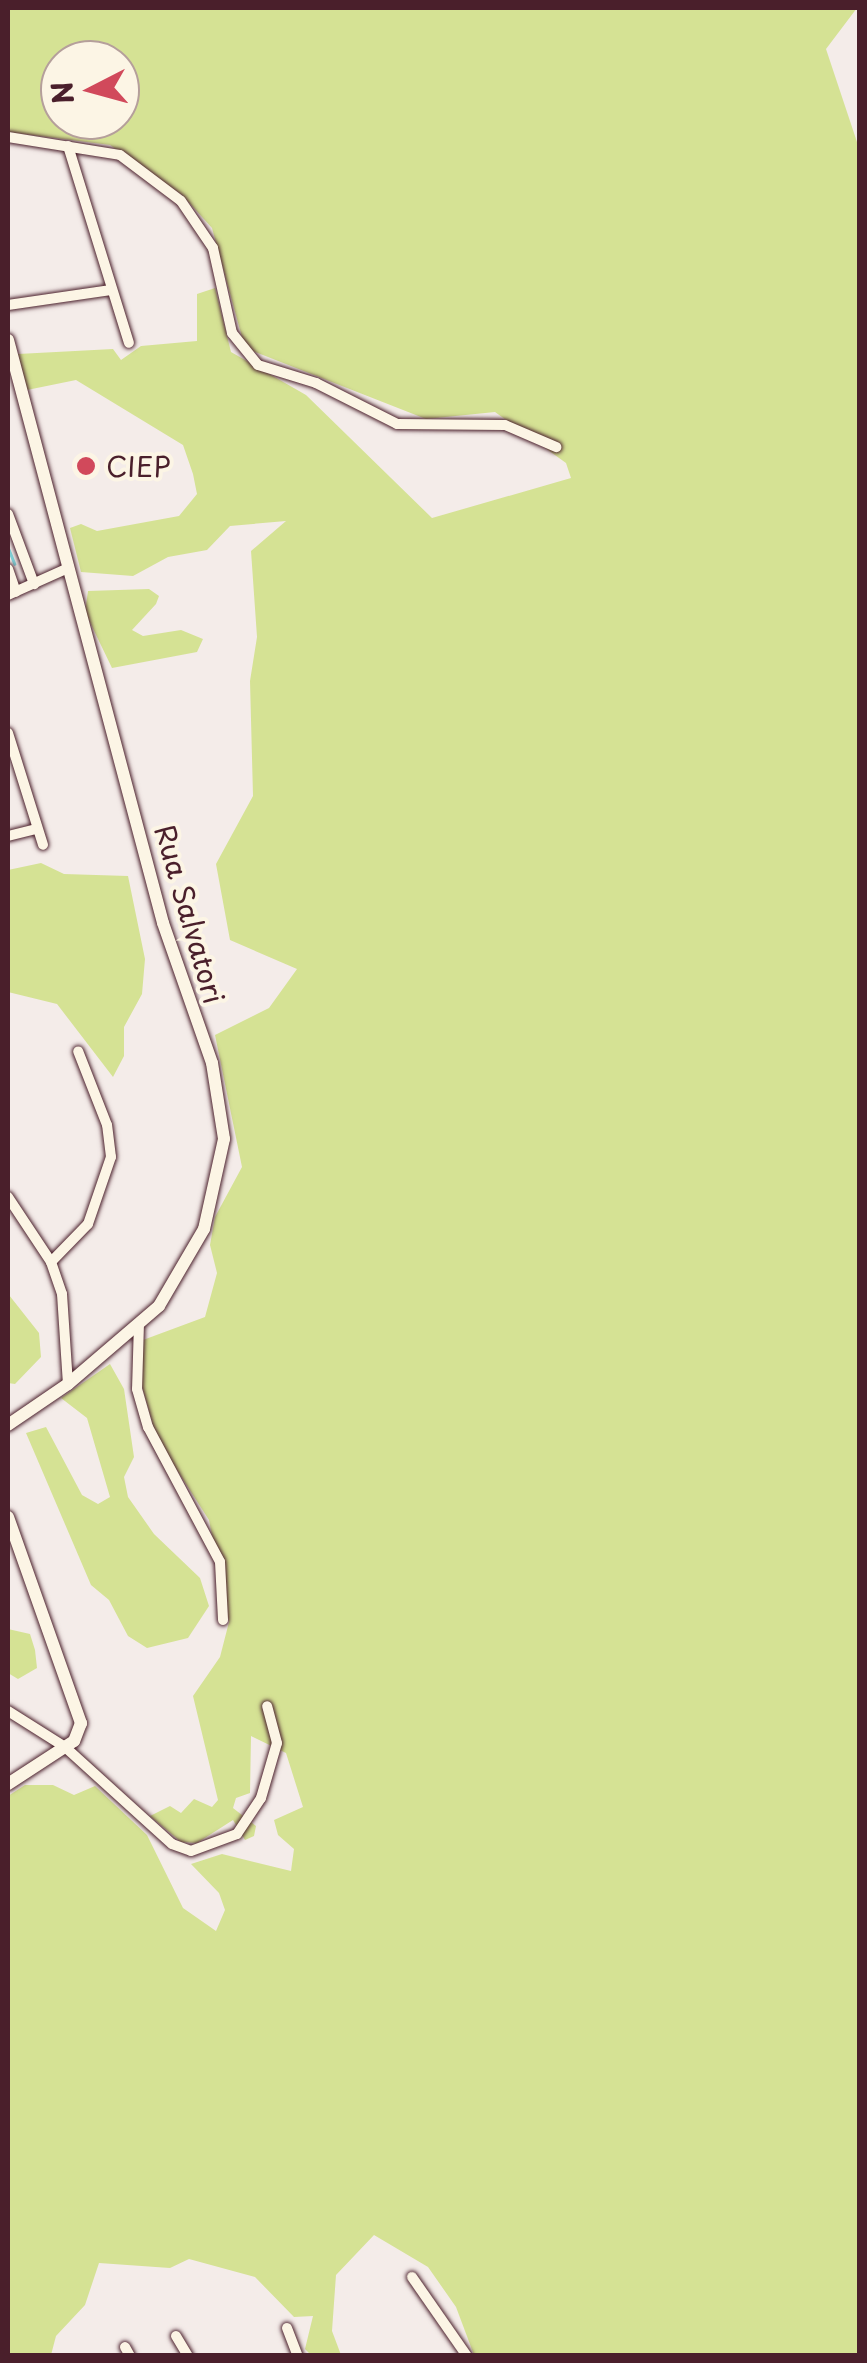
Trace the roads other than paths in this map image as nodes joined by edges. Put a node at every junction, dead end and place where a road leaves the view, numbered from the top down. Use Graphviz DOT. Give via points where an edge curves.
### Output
graph roads {
  1 [pos="8,137"];
  2 [pos="68,146"];
  3 [pos="111,290"];
  4 [pos="8,305"];
  5 [pos="8,340"];
  6 [pos="129,343"];
  7 [pos="556,447"];
  8 [pos="8,514"];
  9 [pos="68,568"];
  10 [pos="8,569"];
  11 [pos="34,584"];
  12 [pos="12,594"];
  13 [pos="8,734"];
  14 [pos="37,828"];
  15 [pos="8,836"];
  16 [pos="43,845"];
  17 [pos="78,1050"];
  18 [pos="8,1197"];
  19 [pos="52,1262"];
  20 [pos="138,1323"];
  21 [pos="68,1384"];
  22 [pos="8,1425"];
  23 [pos="8,1516"];
  24 [pos="223,1620"];
  25 [pos="268,1706"];
  26 [pos="8,1711"];
  27 [pos="65,1747"];
  28 [pos="8,1784"];
  29 [pos="412,2277"];
  30 [pos="287,2328"];
  31 [pos="176,2336"];
  32 [pos="188,2356"];
  33 [pos="298,2356"];
  34 [pos="467,2356"];
  1 -- 2 [label="street"];
  2 -- 3 [label="street"];
  2 -- 7 [label="street" via="97,148 141,165 181,201 213,248 232,333 258,364 316,383 398,424 505,424"];
  3 -- 4 [label="street"];
  3 -- 6 [label="street"];
  5 -- 9 [label="street, Rua Salvatori"];
  8 -- 11 [label="street"];
  9 -- 11 [label="street"];
  9 -- 20 [label="street, Rua Salvatori" via="164,922 222,1104 218,1190 204,1229 185,1271"];
  10 -- 12 [label="street"];
  11 -- 12 [label="street"];
  13 -- 14 [label="street"];
  14 -- 15 [label="street"];
  14 -- 16 [label="street"];
  17 -- 19 [label="street" via="107,1126 111,1157 88,1224"];
  18 -- 19 [label="street"];
  19 -- 21 [label="street" via="65,1310"];
  20 -- 21 [label="street, Rua Salvatori"];
  20 -- 24 [label="street" via="137,1389 148,1428 220,1562"];
  21 -- 22 [label="street, Rua Salvatori"];
  23 -- 27 [label="street" via="80,1709 80,1733"];
  25 -- 27 [label="street" via="277,1742 261,1798 237,1834 191,1851 172,1844"];
  26 -- 27 [label="street"];
  27 -- 28 [label="street"];
  29 -- 34 [label="street"];
  30 -- 33 [label="street"];
  31 -- 32 [label="street"];
}
